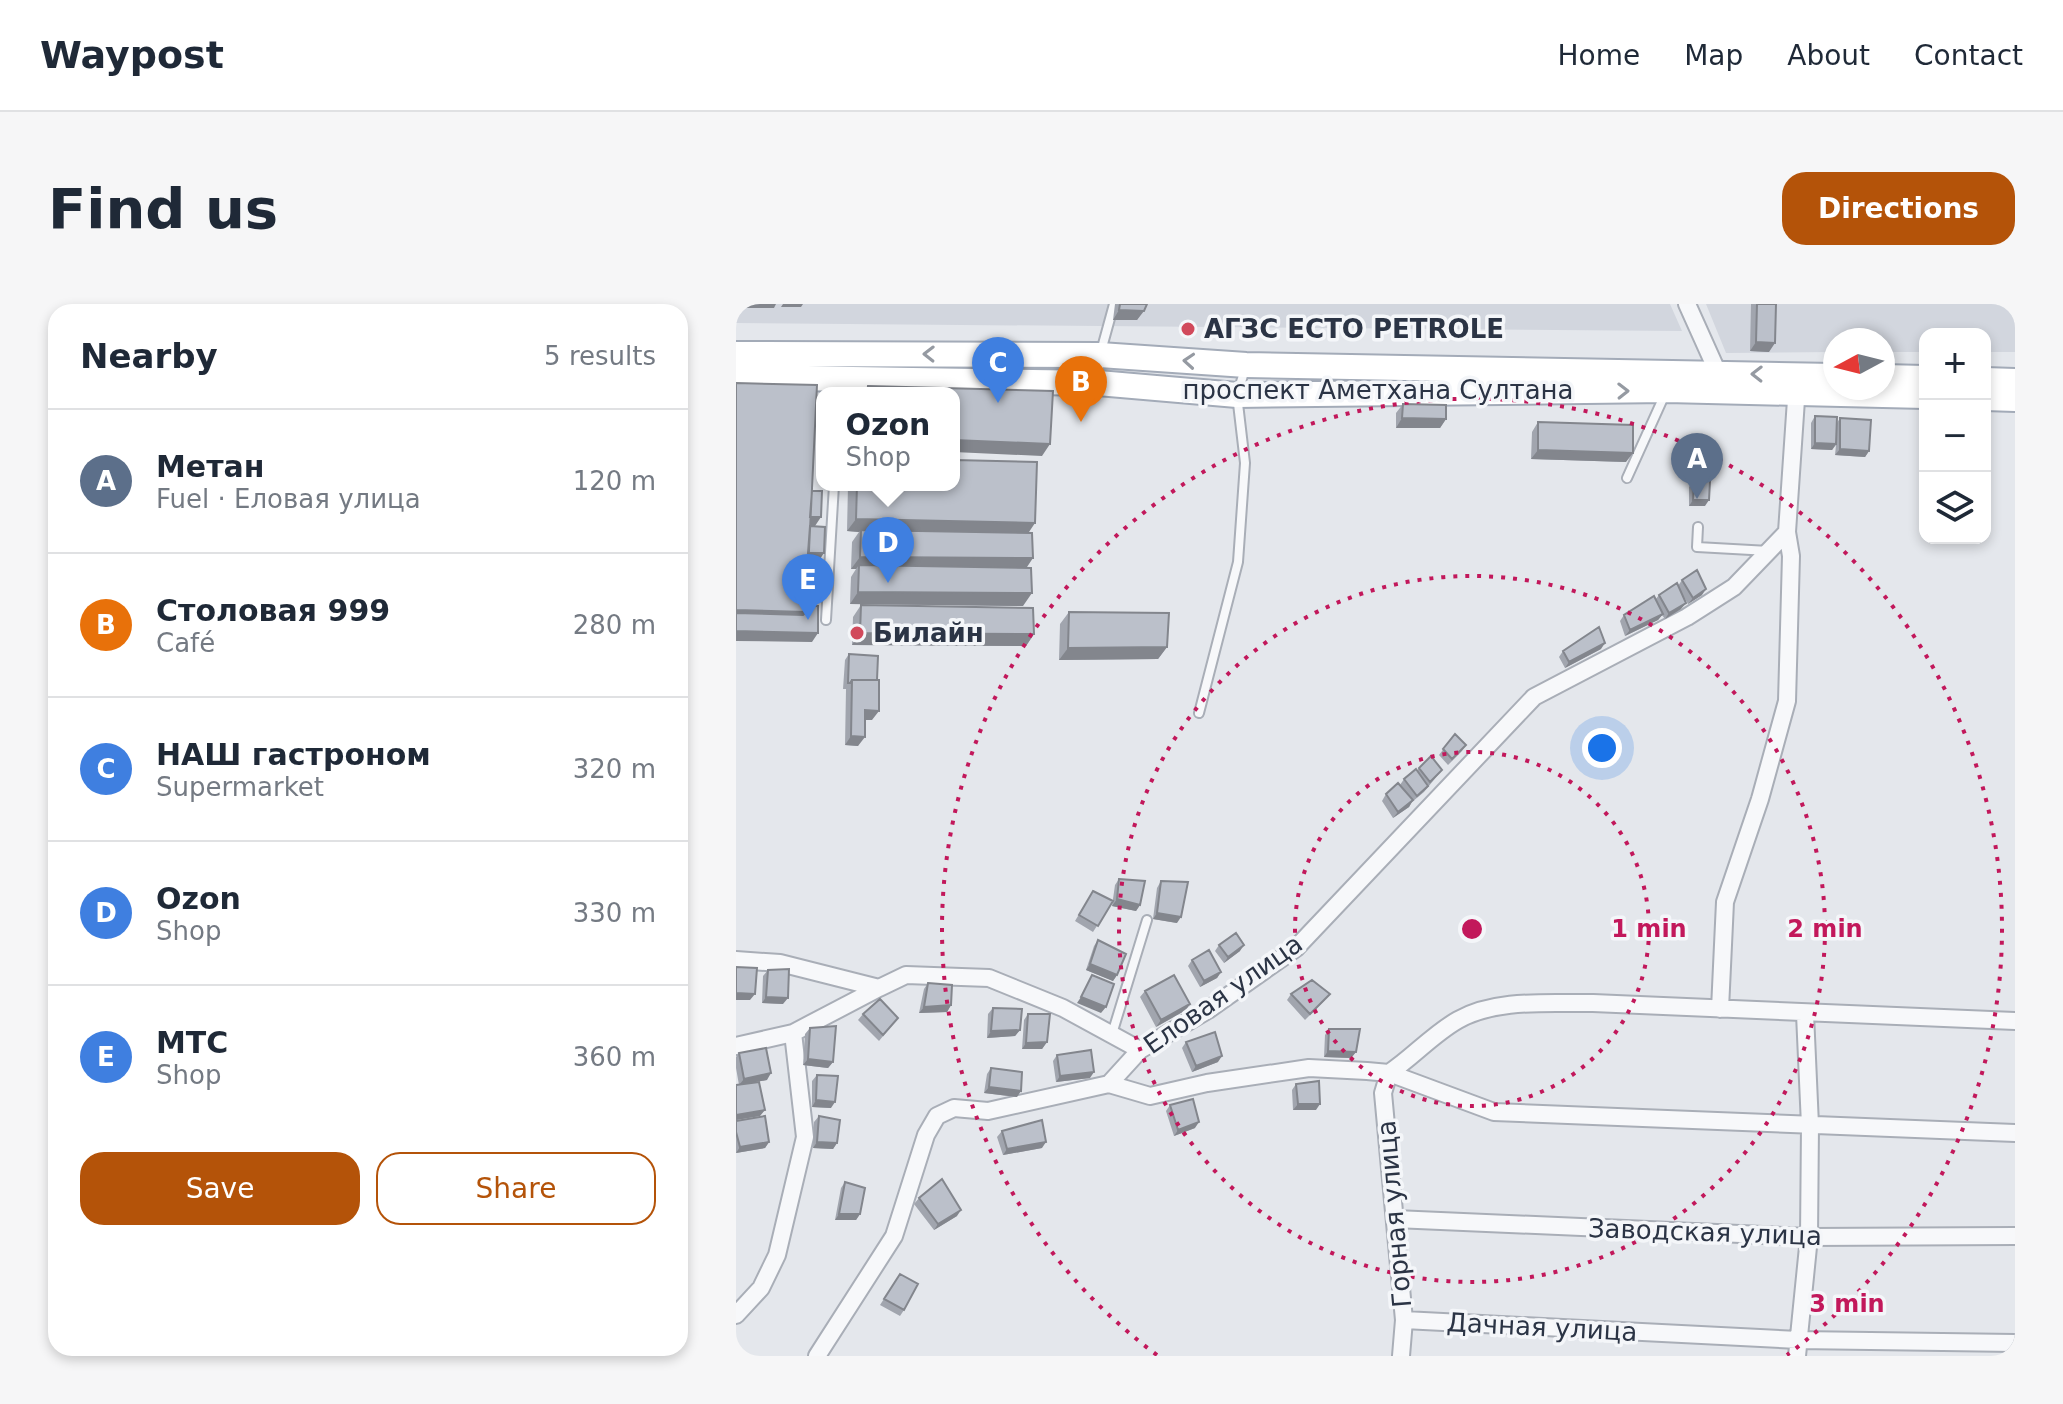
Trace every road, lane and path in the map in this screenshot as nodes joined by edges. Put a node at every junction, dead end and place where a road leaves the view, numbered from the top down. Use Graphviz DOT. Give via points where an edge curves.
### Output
graph roads {
  1 [pos="1114,304"];
  2 [pos="1687,304"];
  3 [pos="842,353"];
  4 [pos="736,354"];
  5 [pos="1100,355"];
  6 [pos="1246,365"];
  7 [pos="736,377"];
  8 [pos="1895,377"];
  9 [pos="1919,378"];
  10 [pos="1823,379"];
  11 [pos="1991,380"];
  12 [pos="1672,381"];
  13 [pos="2015,381"];
  14 [pos="1715,382"];
  15 [pos="1098,383"];
  16 [pos="1797,384"];
  17 [pos="840,387"];
  18 [pos="1237,395"];
  19 [pos="1919,395"];
  20 [pos="1991,398"];
  21 [pos="2015,399"];
  22 [pos="1627,478"];
  23 [pos="834,491"];
  24 [pos="1698,527"];
  25 [pos="1787,532"];
  26 [pos="1770,551"];
  27 [pos="826,620"];
  28 [pos="1199,713"];
  29 [pos="1147,920"];
  30 [pos="736,960"];
  31 [pos="879,988"];
  32 [pos="1720,1009"];
  33 [pos="1805,1014"];
  34 [pos="2015,1021"];
  35 [pos="793,1033"];
  36 [pos="1111,1035"];
  37 [pos="736,1046"];
  38 [pos="1140,1050"];
  39 [pos="1389,1073"];
  40 [pos="1109,1084"];
  41 [pos="1810,1125"];
  42 [pos="2015,1133"];
  43 [pos="1395,1219"];
  44 [pos="2015,1236"];
  45 [pos="1809,1237"];
  46 [pos="736,1315"];
  47 [pos="1404,1320"];
  48 [pos="2015,1343"];
  49 [pos="1798,1348"];
  50 [pos="817,1356"];
  51 [pos="1401,1356"];
  1 -- 5 [label="lane"];
  2 -- 14 [label="street"];
  3 -- 4 [label="main road"];
  5 -- 3 [label="main road, one-way"];
  3 -- 17 [label="lane"];
  6 -- 5 [label="main road, one-way"];
  5 -- 15 [label="lane"];
  6 -- 12 [label="main road"];
  6 -- 18 [label="lane"];
  7 -- 17 [label="main road, проспект Аметхана Султана"];
  8 -- 9 [label="main road"];
  10 -- 16 [label="main road"];
  11 -- 13 [label="main road"];
  12 -- 14 [label="main road"];
  18 -- 12 [label="main road, проспект Аметхана Султана, one-way"];
  12 -- 22 [label="lane"];
  14 -- 16 [label="main road"];
  15 -- 17 [label="main road, проспект Аметхана Султана"];
  15 -- 18 [label="main road, проспект Аметхана Султана"];
  16 -- 19 [label="main road"];
  16 -- 25 [label="street"];
  18 -- 28 [label="lane" via="1245,463 1238,562"];
  20 -- 21 [label="main road"];
  23 -- 27 [label="lane"];
  24 -- 26 [label="lane" via="1697,547"];
  25 -- 26 [label="street, Еловая улица"];
  25 -- 32 [label="street" via="1787,701 1725,902"];
  26 -- 38 [label="street, Еловая улица" via="1734,587 1687,617 1534,697 1296,948"];
  29 -- 36 [label="lane"];
  30 -- 31 [label="street" via="780,963"];
  31 -- 35 [label="street"];
  31 -- 36 [label="street" via="906,975 989,978 1063,1008"];
  32 -- 33 [label="street"];
  32 -- 39 [label="street" via="1593,1003 1490,1008 1459,1019"];
  33 -- 34 [label="street"];
  33 -- 41 [label="street"];
  35 -- 37 [label="street"];
  35 -- 46 [label="street" via="805,1137 777,1255 761,1288"];
  36 -- 38 [label="street"];
  38 -- 40 [label="street, Еловая улица"];
  39 -- 40 [label="street" via="1309,1068 1150,1096"];
  39 -- 41 [label="street" via="1494,1112"];
  39 -- 43 [label="street, Горная улица" via="1383,1093"];
  40 -- 50 [label="street" via="988,1111 954,1108 937,1116 894,1236"];
  41 -- 42 [label="street"];
  41 -- 45 [label="street"];
  43 -- 45 [label="street, Заводская улица"];
  43 -- 47 [label="street, Горная улица"];
  44 -- 45 [label="street, Заводская улица"];
  45 -- 49 [label="street"];
  47 -- 49 [label="street, Дачная улица"];
  47 -- 51 [label="street, Горная улица"];
  48 -- 49 [label="street, Дачная улица"];
}
